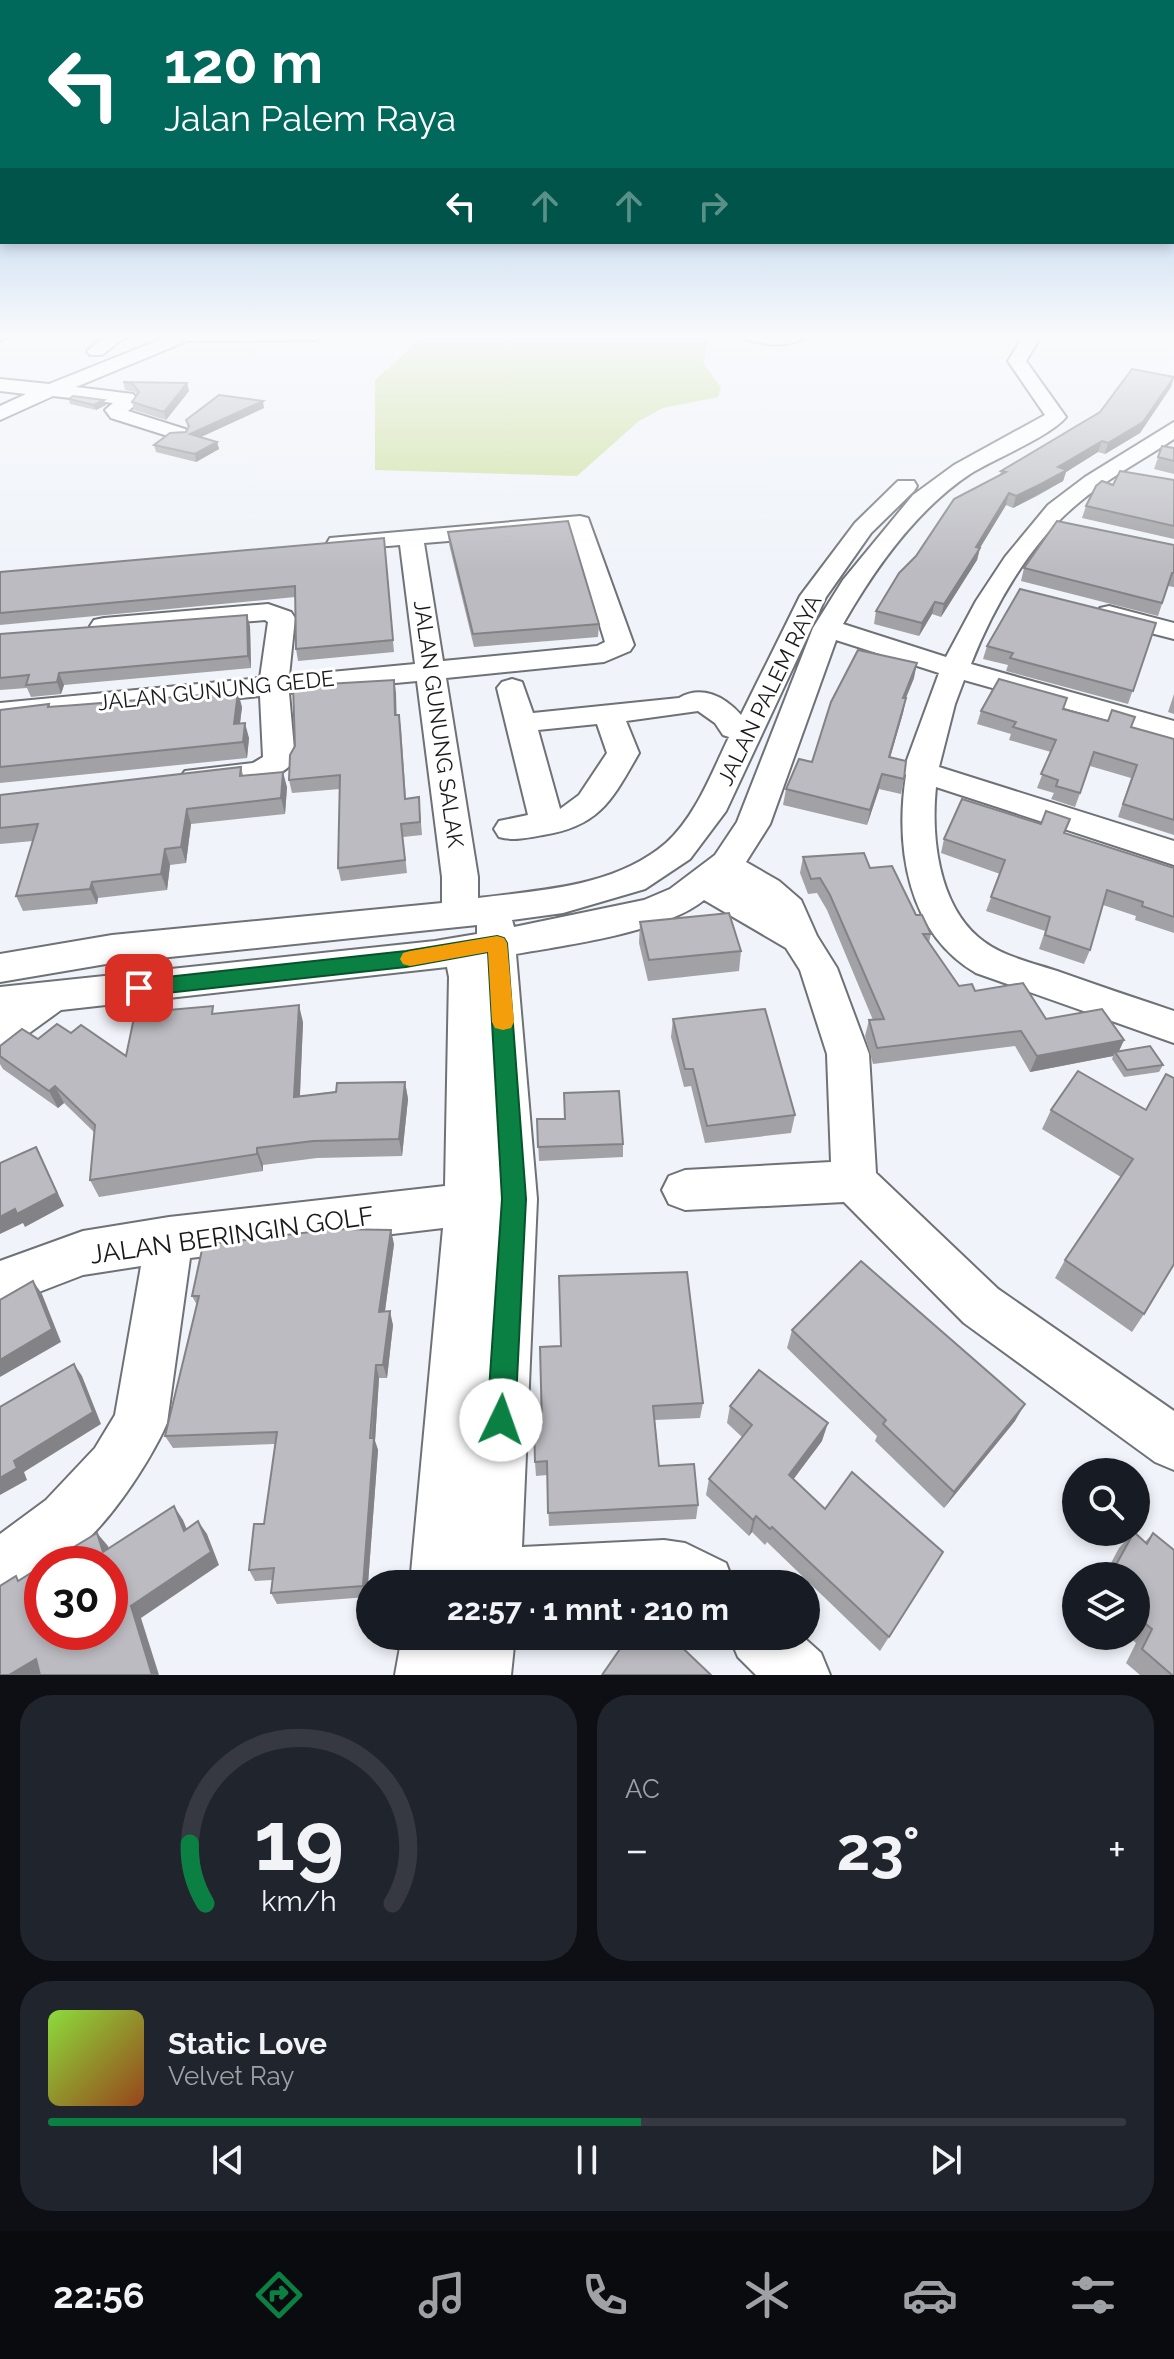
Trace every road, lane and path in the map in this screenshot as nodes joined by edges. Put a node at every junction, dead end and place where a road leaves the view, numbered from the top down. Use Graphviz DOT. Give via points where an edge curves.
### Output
graph roads {
  1 [pos="117,413"];
  2 [pos="1037,413"];
  3 [pos="1053,413"];
  4 [pos="1172,432"];
  5 [pos="178,433"];
  6 [pos="1113,470"];
  7 [pos="1143,476"];
  8 [pos="1046,521"];
  9 [pos="1074,527"];
  10 [pos="421,535"];
  11 [pos="314,545"];
  12 [pos="1000,586"];
  13 [pos="1029,594"];
  14 [pos="1087,608"];
  15 [pos="827,628"];
  16 [pos="79,629"];
  17 [pos="1174,631"];
  18 [pos="442,668"];
  19 [pos="952,668"];
  20 [pos="274,684"];
  21 [pos="512,688"];
  22 [pos="0,712"];
  23 [pos="608,713"];
  24 [pos="521,723"];
  25 [pos="741,730"];
  26 [pos="1174,730"];
  27 [pos="784,740"];
  28 [pos="919,771"];
  29 [pos="170,780"];
  30 [pos="547,824"];
  31 [pos="511,829"];
  32 [pos="1174,853"];
  33 [pos="716,873"];
  34 [pos="464,931"];
  35 [pos="800,940"];
  36 [pos="0,968"];
  37 [pos="50,998"];
  38 [pos="0,1002"];
  39 [pos="1174,1027"];
  40 [pos="0,1033"];
  41 [pos="854,1181"];
  42 [pos="685,1190"];
  43 [pos="491,1202"];
  44 [pos="169,1239"];
  45 [pos="0,1284"];
  46 [pos="1174,1443"];
  47 [pos="0,1569"];
  48 [pos="475,1570"];
  49 [pos="649,1570"];
  50 [pos="671,1570"];
  51 [pos="430,1650"];
  52 [pos="483,1650"];
  53 [pos="773,1650"];
  54 [pos="426,1675"];
  55 [pos="480,1675"];
  56 [pos="799,1675"];
  1 -- 5 [label="street"];
  2 -- 25 [label="street, JALAN PALEM RAYA" via="962,448 908,485 863,528 813,596"];
  3 -- 15 [label="street, JALAN PALEM RAYA" via="1052,420 962,470 921,500 852,585"];
  4 -- 6 [label="street"];
  6 -- 7 [label="street"];
  6 -- 8 [label="street"];
  8 -- 9 [label="street"];
  8 -- 12 [label="street"];
  10 -- 11 [label="street"];
  10 -- 18 [label="street, JALAN GUNUNG SALAK"];
  10 -- 18 [label="street, JALAN GUNUNG GEDE" via="580,523 620,645 604,654"];
  12 -- 13 [label="street"];
  12 -- 19 [label="street"];
  14 -- 17 [label="street"];
  15 -- 19 [label="street"];
  15 -- 27 [label="street, JALAN PALEM RAYA"];
  16 -- 20 [label="street" via="277,613 282,618"];
  18 -- 20 [label="street, JALAN GUNUNG GEDE"];
  18 -- 34 [label="street, JALAN GUNUNG SALAK"];
  19 -- 26 [label="street"];
  19 -- 28 [label="street"];
  20 -- 22 [label="street, JALAN GUNUNG GEDE"];
  20 -- 29 [label="street" via="279,760 274,768"];
  21 -- 24 [label="street"];
  23 -- 24 [label="street"];
  23 -- 25 [label="street" via="692,703 719,727"];
  23 -- 30 [label="street" via="623,753 593,804 574,818"];
  24 -- 30 [label="street"];
  25 -- 27 [label="street"];
  25 -- 34 [label="street, JALAN PALEM RAYA" via="709,811 678,851 632,880"];
  27 -- 33 [label="street, JALAN PALEM RAYA" via="753,824"];
  28 -- 32 [label="street"];
  28 -- 39 [label="street" via="917,855 932,898 956,941 989,963"];
  30 -- 31 [label="street"];
  33 -- 34 [label="street, JALAN PALEM RAYA" via="683,898 652,911 574,930"];
  33 -- 35 [label="street"];
  33 -- 35 [label="street" via="737,875 772,894 788,909"];
  34 -- 36 [label="street, JALAN PALEM RAYA" via="112,949"];
  34 -- 37 [label="street, JALAN PALEM RAYA"];
  34 -- 43 [label="street, JALAN GUNUNG SALAK"];
  35 -- 41 [label="street" via="818,968 848,1054"];
  37 -- 38 [label="street, JALAN PALEM RAYA"];
  37 -- 40 [label="street, JALAN PALEM RAYA"];
  41 -- 42 [label="street"];
  41 -- 46 [label="street" via="981,1306"];
  43 -- 44 [label="street, JALAN BERINGIN GOLF"];
  43 -- 48 [label="street, JALAN GUNUNG SALAK"];
  44 -- 45 [label="street, JALAN BERINGIN GOLF" via="83,1253"];
  44 -- 47 [label="street" via="140,1423 114,1467 66,1520"];
  49 -- 50 [label="street"];
  51 -- 54 [label="street"];
  52 -- 55 [label="street"];
  53 -- 56 [label="street"];
}
